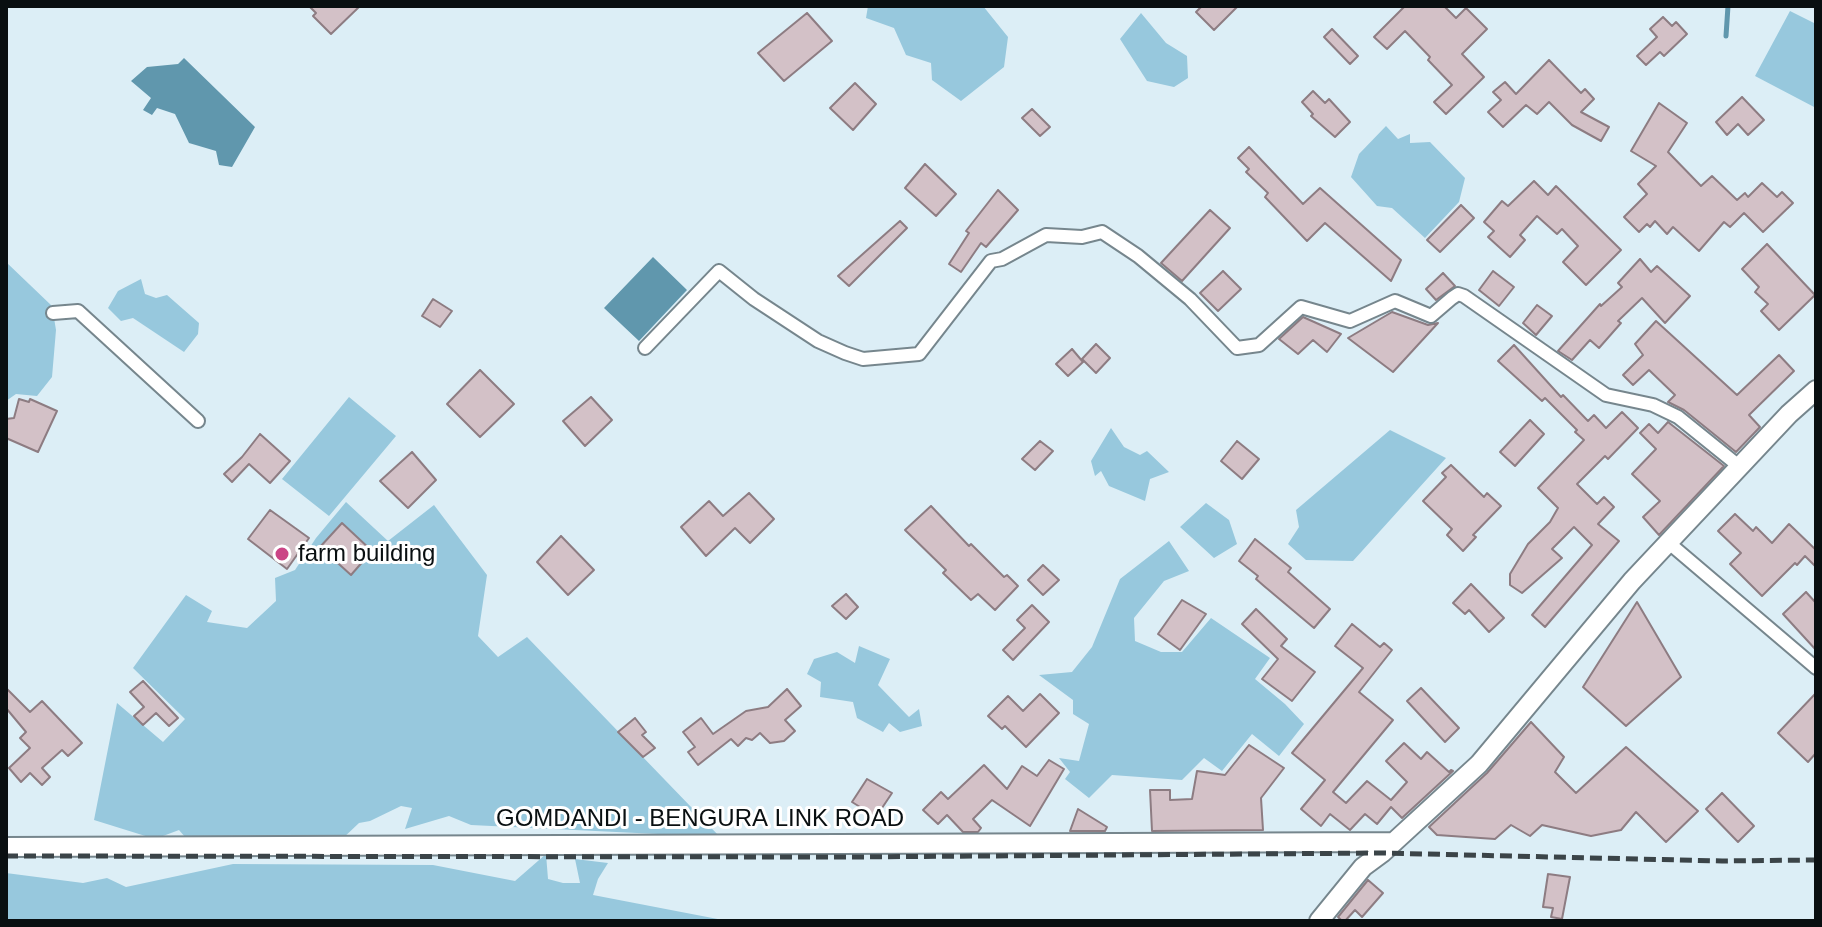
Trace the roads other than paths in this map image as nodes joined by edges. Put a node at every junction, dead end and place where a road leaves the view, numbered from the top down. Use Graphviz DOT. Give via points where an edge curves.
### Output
graph roads {
  1 [pos="53,313"];
  2 [pos="645,348"];
  3 [pos="1816,390"];
  4 [pos="198,421"];
  5 [pos="1740,467"];
  6 [pos="1669,543"];
  7 [pos="1816,668"];
  8 [pos="1394,842"];
  9 [pos="6,847"];
  10 [pos="1319,921"];
  1 -- 4 [label="street" via="78,311"];
  2 -- 5 [label="street" via="719,271 818,341 845,353 863,359 919,354 991,261 1046,235 1102,232 1190,299 1237,348 1259,345 1301,307 1354,320 1395,301 1431,316 1458,294 1464,296 1606,395 1653,405 1678,417"];
  3 -- 5 [label="main road"];
  5 -- 6 [label="main road"];
  6 -- 7 [label="street"];
  6 -- 8 [label="main road" via="1479,764"];
  8 -- 9 [label="main road, GOMDANDI - BENGURA LINK ROAD"];
  8 -- 10 [label="main road" via="1363,867"];
}
